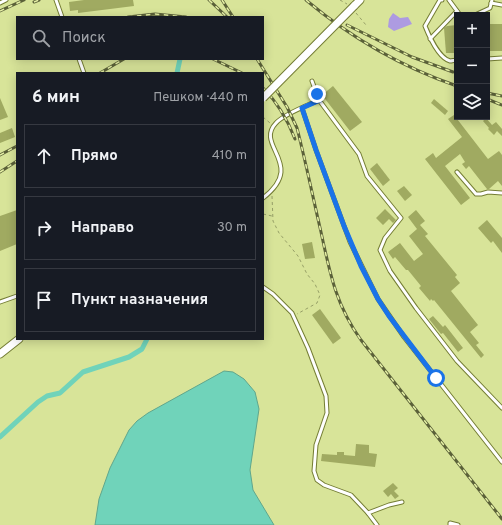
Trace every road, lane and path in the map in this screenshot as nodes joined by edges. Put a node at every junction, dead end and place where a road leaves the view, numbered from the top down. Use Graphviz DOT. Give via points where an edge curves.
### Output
graph roads {
  1 [pos="6,0"];
  2 [pos="56,0"];
  3 [pos="340,0"];
  4 [pos="360,0"];
  5 [pos="441,0"];
  6 [pos="449,0"];
  7 [pos="492,1"];
  8 [pos="0,2"];
  9 [pos="502,5"];
  10 [pos="352,7"];
  11 [pos="457,11"];
  12 [pos="481,12"];
  13 [pos="62,16"];
  14 [pos="366,25"];
  15 [pos="430,39"];
  16 [pos="502,58"];
  17 [pos="490,59"];
  18 [pos="79,60"];
  19 [pos="454,60"];
  20 [pos="84,72"];
  21 [pos="312,81"];
  22 [pos="264,97"];
  23 [pos="320,100"];
  24 [pos="302,108"];
  25 [pos="264,118"];
  26 [pos="271,124"];
  27 [pos="456,172"];
  28 [pos="272,191"];
  29 [pos="502,193"];
  30 [pos="264,197"];
  31 [pos="264,214"];
  32 [pos="272,216"];
  33 [pos="264,288"];
  34 [pos="16,296"];
  35 [pos="0,302"];
  36 [pos="294,316"];
  37 [pos="18,340"];
  38 [pos="0,354"];
  39 [pos="502,408"];
  40 [pos="502,462"];
  41 [pos="402,502"];
  42 [pos="368,513"];
  43 [pos="377,525"];
  44 [pos="450,525"];
  45 [pos="458,525"];
  1 -- 8 [label="lane"];
  2 -- 13 [label="lane"];
  3 -- 10 [label="path"];
  4 -- 10 [label="street"];
  5 -- 15 [label="lane" via="425,26"];
  6 -- 11 [label="lane"];
  7 -- 9 [label="lane"];
  7 -- 12 [label="lane" via="490,8"];
  10 -- 14 [label="path"];
  10 -- 22 [label="street, bridge"];
  11 -- 15 [label="lane"];
  15 -- 19 [label="lane" via="444,58"];
  16 -- 17 [label="lane"];
  18 -- 20 [label="lane"];
  21 -- 23 [label="lane"];
  23 -- 24 [label="lane"];
  23 -- 39 [label="lane" via="359,154 367,176 401,218 384,238 380,250 390,272 457,361"];
  24 -- 28 [label="lane" via="280,119 271,130 271,141 281,170 279,181"];
  24 -- 40 [label="lane" via="350,242 378,299 404,337"];
  25 -- 26 [label="path"];
  27 -- 29 [label="lane" via="476,194"];
  28 -- 30 [label="lane"];
  28 -- 32 [label="path"];
  31 -- 32 [label="path"];
  32 -- 36 [label="path" via="279,233 298,256 320,295 317,303"];
  33 -- 36 [label="lane"];
  34 -- 35 [label="lane"];
  36 -- 42 [label="lane" via="326,396 327,413 316,445 314,471 317,480 351,495"];
  37 -- 38 [label="street"];
  41 -- 42 [label="lane"];
  42 -- 43 [label="lane"];
  44 -- 45 [label="lane"];
}
